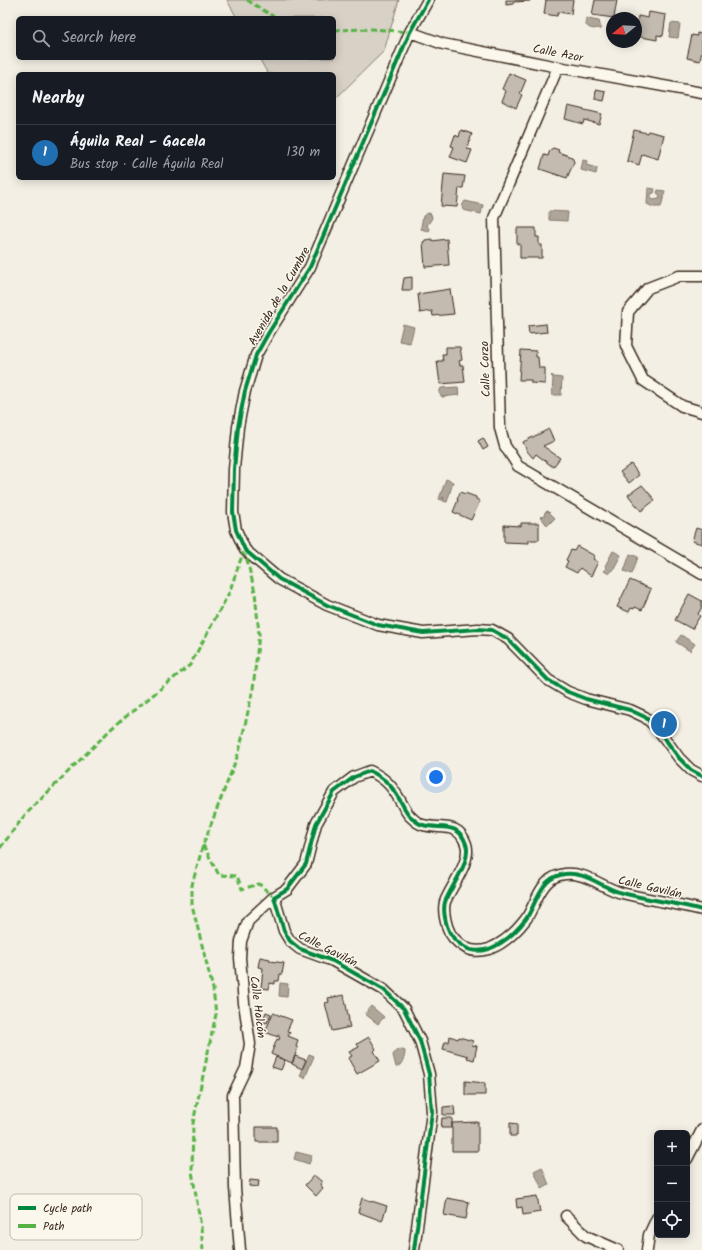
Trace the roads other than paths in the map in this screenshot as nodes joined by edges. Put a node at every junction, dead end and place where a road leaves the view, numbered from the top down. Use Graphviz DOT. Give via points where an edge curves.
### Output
graph roads {
  1 [pos="428,0"];
  2 [pos="410,32"];
  3 [pos="558,67"];
  4 [pos="702,93"];
  5 [pos="702,276"];
  6 [pos="702,412"];
  7 [pos="702,574"];
  8 [pos="701,773"];
  9 [pos="274,897"];
  10 [pos="702,910"];
  11 [pos="702,1130"];
  12 [pos="690,1153"];
  13 [pos="566,1216"];
  14 [pos="654,1224"];
  15 [pos="240,1250"];
  16 [pos="414,1250"];
  17 [pos="618,1250"];
  18 [pos="647,1250"];
  1 -- 2 [label="street, Avenida de la Cumbre"];
  2 -- 3 [label="street, Calle Azor" via="443,44"];
  2 -- 8 [label="street, Avenida de la Cumbre" via="310,267 256,355 238,427 233,512 236,530 245,550 279,579 327,605 378,625 423,633 492,630 508,639 548,680 568,692 630,710 645,717 691,770"];
  3 -- 4 [label="street, Calle Azor"];
  3 -- 7 [label="street, Calle Corzo" via="494,218 500,428 505,446 518,466"];
  5 -- 6 [label="street" via="679,276 648,288 628,312 626,346 643,380 682,406"];
  9 -- 10 [label="street, Calle Gavilán" via="287,889 306,864 316,824 334,792 354,777 370,771 384,778 398,795 409,816 423,825 454,828 464,838 467,847 466,859 445,904 445,918 449,932 468,950 481,952 511,936 526,918 542,888 559,875 572,874 596,881 620,893"];
  9 -- 15 [label="street, Calle Halcón" via="248,921 241,940 240,958 250,1044 246,1068 233,1095 235,1188"];
  9 -- 16 [label="street, Calle Gavilán" via="284,932 290,941 300,948 333,961 384,990 404,1009 420,1041 430,1074 432,1112"];
  11 -- 12 [label="street"];
  13 -- 17 [label="street" via="586,1236"];
  14 -- 18 [label="street" via="648,1235"];
}
